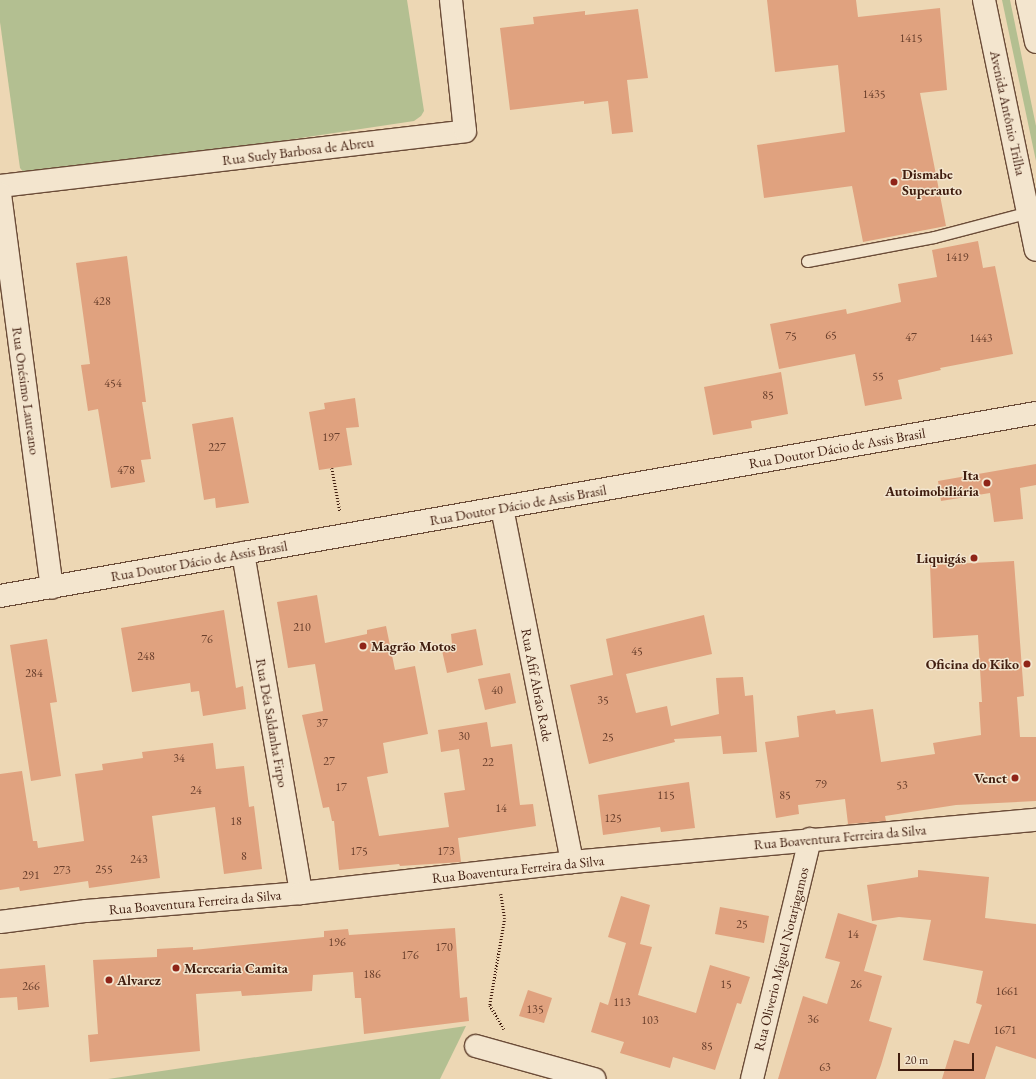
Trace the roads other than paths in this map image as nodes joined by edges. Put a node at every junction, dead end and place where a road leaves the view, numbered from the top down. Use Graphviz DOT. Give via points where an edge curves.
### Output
graph roads {
  1 [pos="451,0"];
  2 [pos="984,0"];
  3 [pos="1027,0"];
  4 [pos="1036,42"];
  5 [pos="0,186"];
  6 [pos="0,194"];
  7 [pos="1028,212"];
  8 [pos="1036,250"];
  9 [pos="807,261"];
  10 [pos="1036,413"];
  11 [pos="502,508"];
  12 [pos="242,553"];
  13 [pos="52,588"];
  14 [pos="0,596"];
  15 [pos="1036,820"];
  16 [pos="810,839"];
  17 [pos="572,862"];
  18 [pos="301,893"];
  19 [pos="0,922"];
  20 [pos="476,1046"];
  21 [pos="594,1079"];
  22 [pos="752,1079"];
  1 -- 5 [label="street, Rua Suely Barbosa de Abreu" via="465,131"];
  2 -- 7 [label="street, Avenida Antônio Trilha"];
  3 -- 4 [label="street"];
  6 -- 13 [label="street, Rua Onésimo Laureano"];
  7 -- 8 [label="street, Avenida Antônio Trilha"];
  7 -- 9 [label="lane" via="934,238"];
  10 -- 11 [label="street, Rua Doutor Dácio de Assis Brasil"];
  11 -- 12 [label="street, Rua Doutor Dácio de Assis Brasil"];
  11 -- 17 [label="street, Rua Afif Abrão Rade"];
  12 -- 13 [label="street, Rua Doutor Dácio de Assis Brasil"];
  12 -- 18 [label="street, Rua Déa Saldanha Firpo"];
  13 -- 14 [label="street, Rua Doutor Dácio de Assis Brasil"];
  15 -- 16 [label="street, Rua Boaventura Ferreira da Silva"];
  16 -- 17 [label="street, Rua Boaventura Ferreira da Silva"];
  16 -- 22 [label="street, Rua Oliverio Miguel Notarjagamos"];
  17 -- 18 [label="street, Rua Boaventura Ferreira da Silva"];
  18 -- 19 [label="street, Rua Boaventura Ferreira da Silva" via="86,911"];
  20 -- 21 [label="street"];
}
